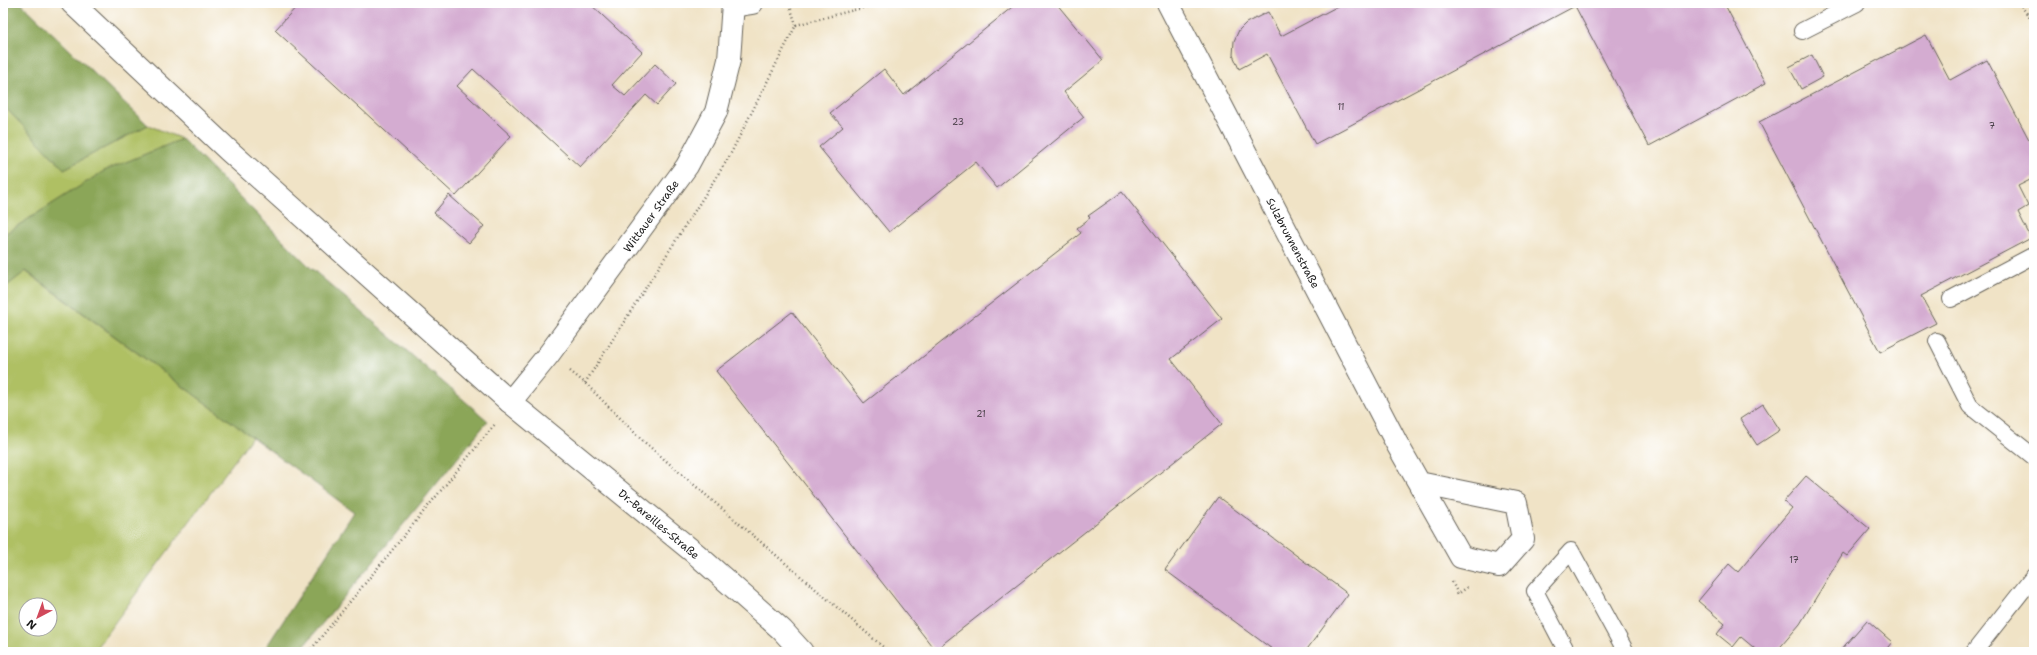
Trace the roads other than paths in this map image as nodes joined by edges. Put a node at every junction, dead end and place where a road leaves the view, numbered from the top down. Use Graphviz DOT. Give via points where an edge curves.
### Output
graph roads {
  1 [pos="72,3"];
  2 [pos="1168,3"];
  3 [pos="1857,3"];
  4 [pos="740,4"];
  5 [pos="1802,31"];
  6 [pos="2034,255"];
  7 [pos="1951,299"];
  8 [pos="1937,341"];
  9 [pos="510,402"];
  10 [pos="2034,457"];
  11 [pos="1419,483"];
  12 [pos="2034,576"];
  13 [pos="802,652"];
  14 [pos="1567,652"];
  15 [pos="1626,652"];
  16 [pos="1974,652"];
  1 -- 9 [label="street, Dr.-Bareilles-Straße" via="228,150"];
  2 -- 11 [label="street, Sulzbrunnenstraße"];
  3 -- 5 [label="lane"];
  4 -- 9 [label="street, Wittauer Straße" via="730,60 716,112 687,166 549,354"];
  6 -- 7 [label="lane"];
  8 -- 10 [label="lane" via="1970,406"];
  9 -- 13 [label="street, Dr.-Bareilles-Straße" via="696,554 782,630"];
  11 -- 11 [label="street, Sulzbrunnenstraße" via="1461,557 1499,566 1523,538 1516,503"];
  12 -- 16 [label="lane"];
  14 -- 15 [label="lane" via="1535,591 1571,550"];
}
